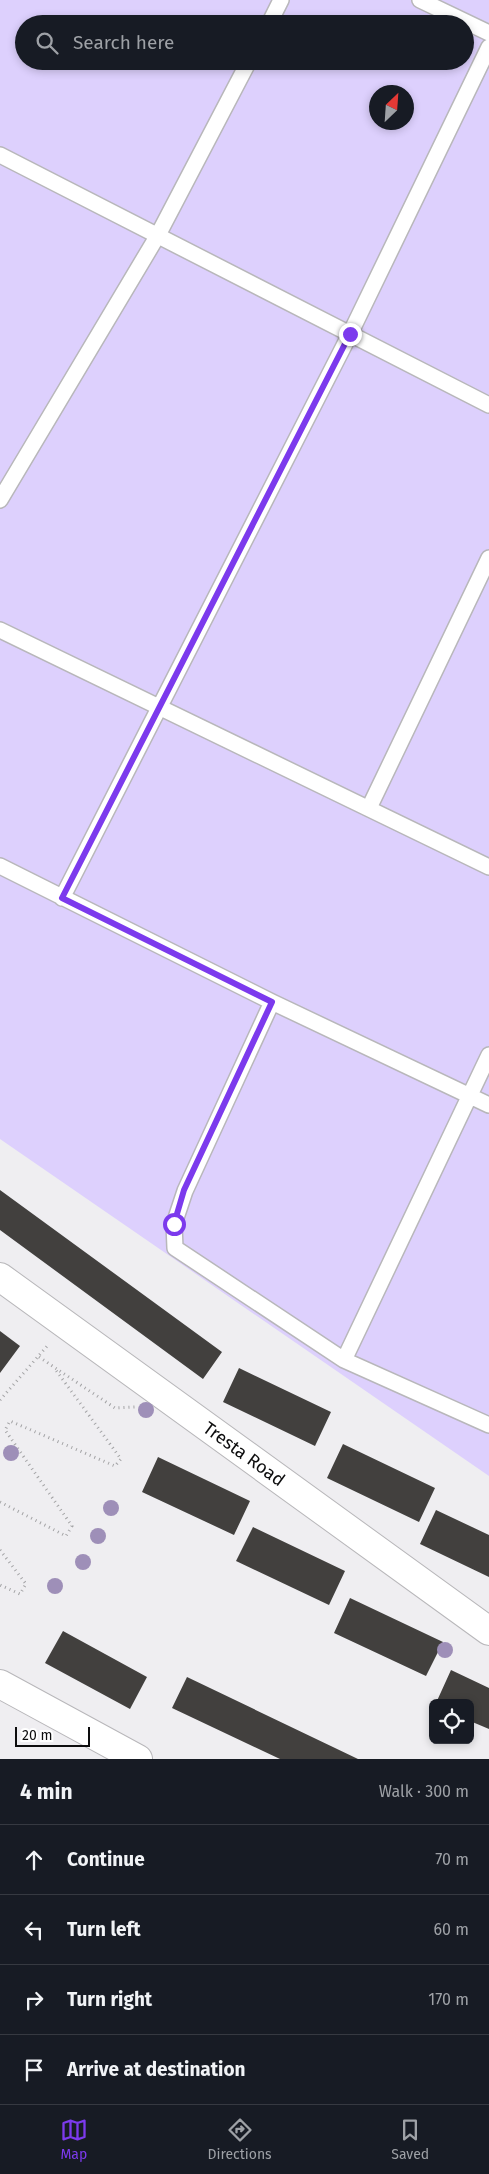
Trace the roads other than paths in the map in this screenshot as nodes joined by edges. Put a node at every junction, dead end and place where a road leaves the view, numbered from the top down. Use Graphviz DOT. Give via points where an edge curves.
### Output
graph roads {
  1 [pos="281,0"];
  2 [pos="420,0"];
  3 [pos="274,15"];
  4 [pos="451,15"];
  5 [pos="474,26"];
  6 [pos="489,33"];
  7 [pos="489,47"];
  8 [pos="244,70"];
  9 [pos="0,155"];
  10 [pos="158,235"];
  11 [pos="350,334"];
  12 [pos="489,405"];
  13 [pos="0,500"];
  14 [pos="489,558"];
  15 [pos="0,630"];
  16 [pos="159,708"];
  17 [pos="369,808"];
  18 [pos="0,866"];
  19 [pos="489,867"];
  20 [pos="62,898"];
  21 [pos="272,1002"];
  22 [pos="489,1055"];
  23 [pos="470,1096"];
  24 [pos="489,1105"];
  25 [pos="0,1277"];
  26 [pos="344,1360"];
  27 [pos="489,1425"];
  28 [pos="489,1631"];
  29 [pos="0,1684"];
  30 [pos="138,1759"];
  1 -- 3 [label="lane"];
  2 -- 4 [label="lane"];
  5 -- 6 [label="lane"];
  7 -- 11 [label="lane"];
  8 -- 10 [label="lane"];
  9 -- 10 [label="lane"];
  10 -- 11 [label="lane"];
  10 -- 13 [label="lane"];
  11 -- 12 [label="lane"];
  11 -- 16 [label="lane"];
  14 -- 17 [label="lane"];
  15 -- 16 [label="lane"];
  16 -- 17 [label="lane"];
  16 -- 20 [label="lane"];
  17 -- 19 [label="lane"];
  18 -- 20 [label="lane"];
  20 -- 21 [label="lane"];
  21 -- 23 [label="lane"];
  21 -- 26 [label="lane" via="184,1190 174,1224 175,1248"];
  22 -- 23 [label="lane"];
  23 -- 24 [label="lane"];
  23 -- 26 [label="lane"];
  25 -- 28 [label="street, Tresta Road"];
  26 -- 27 [label="lane"];
  29 -- 30 [label="street"];
}
